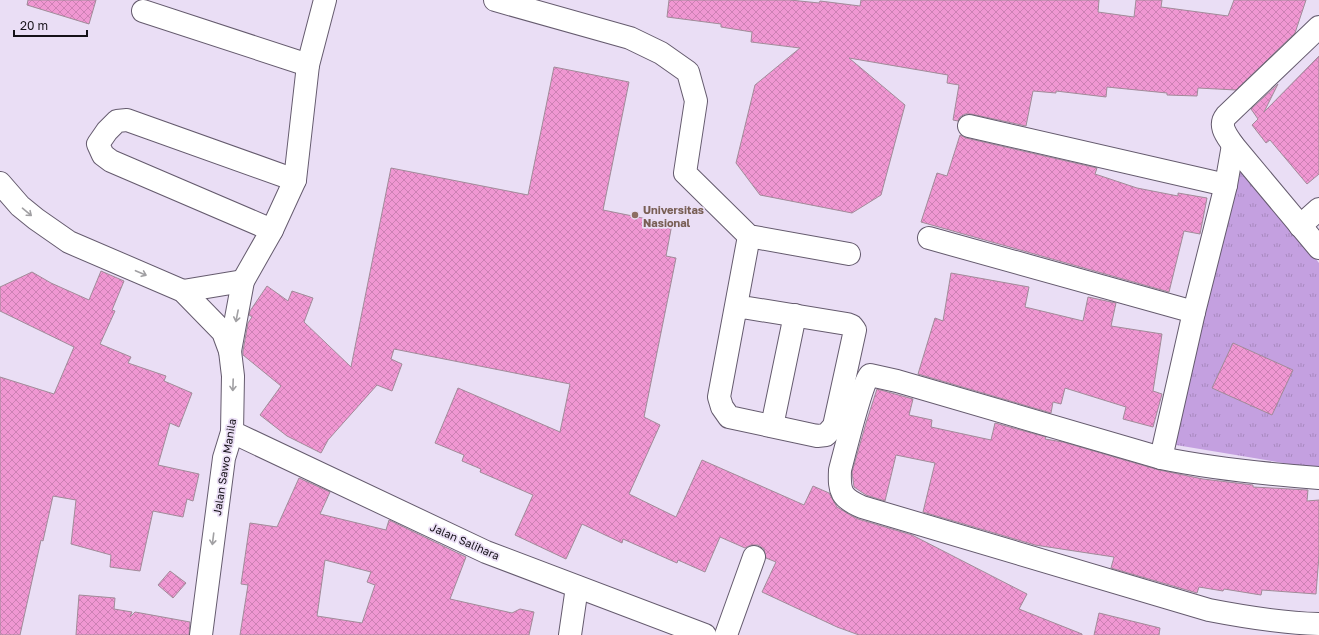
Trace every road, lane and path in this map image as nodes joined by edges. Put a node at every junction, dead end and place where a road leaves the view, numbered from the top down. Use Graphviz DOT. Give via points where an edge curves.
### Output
graph roads {
  1 [pos="324,0"];
  2 [pos="495,0"];
  3 [pos="143,11"];
  4 [pos="1319,27"];
  5 [pos="308,65"];
  6 [pos="969,126"];
  7 [pos="1233,145"];
  8 [pos="295,180"];
  9 [pos="0,183"];
  10 [pos="1226,185"];
  11 [pos="1319,209"];
  12 [pos="1300,226"];
  13 [pos="272,230"];
  14 [pos="749,236"];
  15 [pos="929,238"];
  16 [pos="1319,248"];
  17 [pos="849,254"];
  18 [pos="243,281"];
  19 [pos="183,291"];
  20 [pos="736,306"];
  21 [pos="1194,312"];
  22 [pos="795,315"];
  23 [pos="230,351"];
  24 [pos="772,426"];
  25 [pos="232,432"];
  26 [pos="1161,458"];
  27 [pos="1319,478"];
  28 [pos="754,557"];
  29 [pos="577,587"];
  30 [pos="1319,624"];
  31 [pos="201,635"];
  32 [pos="570,635"];
  33 [pos="705,635"];
  34 [pos="726,635"];
  1 -- 5 [label="street"];
  2 -- 14 [label="street" via="630,38 661,53 688,72 696,101 685,173"];
  3 -- 5 [label="street"];
  4 -- 7 [label="street" via="1222,121 1222,126"];
  5 -- 8 [label="street"];
  6 -- 10 [label="street"];
  7 -- 10 [label="street"];
  7 -- 12 [label="street"];
  8 -- 13 [label="street"];
  8 -- 13 [label="street" via="127,120 117,121 98,144 103,155 110,161"];
  9 -- 19 [label="street, Jalan Sawo Manila, one-way" via="20,206 69,242"];
  10 -- 21 [label="street"];
  11 -- 12 [label="street"];
  12 -- 16 [label="street"];
  13 -- 18 [label="street"];
  14 -- 17 [label="street"];
  14 -- 20 [label="street"];
  15 -- 21 [label="street"];
  18 -- 19 [label="street"];
  18 -- 23 [label="street, one-way"];
  19 -- 23 [label="street, Jalan Sawo Manila" via="223,332"];
  20 -- 22 [label="street"];
  20 -- 24 [label="street" via="719,398 729,417"];
  21 -- 26 [label="street"];
  22 -- 24 [label="street"];
  22 -- 24 [label="street" via="847,324 855,330 834,426 826,435 817,436"];
  23 -- 25 [label="street, Jalan Sawo Manila, one-way" via="233,376"];
  25 -- 29 [label="street, Jalan Salihara" via="486,552"];
  25 -- 31 [label="street, Jalan Sawo Manila, one-way" via="224,458"];
  26 -- 27 [label="street" via="1198,466"];
  26 -- 30 [label="street" via="870,375 861,394 840,470 840,482 842,494 850,502 1209,610 1250,618"];
  28 -- 34 [label="street"];
  29 -- 32 [label="street"];
  29 -- 33 [label="street, Jalan Salihara"];
}
